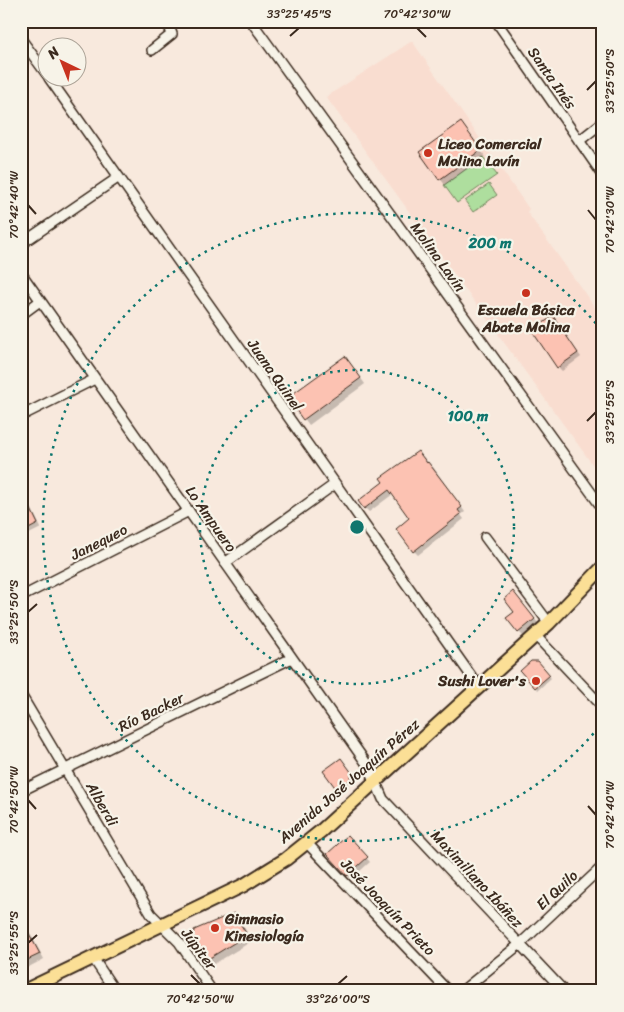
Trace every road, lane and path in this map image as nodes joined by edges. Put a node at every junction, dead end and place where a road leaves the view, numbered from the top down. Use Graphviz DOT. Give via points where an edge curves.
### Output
graph roads {
  1 [pos="167,21"];
  2 [pos="251,21"];
  3 [pos="496,21"];
  4 [pos="21,39"];
  5 [pos="152,50"];
  6 [pos="38,63"];
  7 [pos="56,88"];
  8 [pos="603,122"];
  9 [pos="579,141"];
  10 [pos="603,176"];
  11 [pos="119,177"];
  12 [pos="21,244"];
  13 [pos="21,274"];
  14 [pos="40,301"];
  15 [pos="21,315"];
  16 [pos="96,379"];
  17 [pos="21,416"];
  18 [pos="335,484"];
  19 [pos="603,509"];
  20 [pos="189,511"];
  21 [pos="484,537"];
  22 [pos="225,563"];
  23 [pos="603,567"];
  24 [pos="21,597"];
  25 [pos="548,623"];
  26 [pos="535,636"];
  27 [pos="292,658"];
  28 [pos="479,687"];
  29 [pos="21,695"];
  30 [pos="603,707"];
  31 [pos="66,769"];
  32 [pos="375,782"];
  33 [pos="21,791"];
  34 [pos="307,843"];
  35 [pos="603,866"];
  36 [pos="162,925"];
  37 [pos="520,944"];
  38 [pos="93,958"];
  39 [pos="25,990"];
  40 [pos="115,991"];
  41 [pos="212,991"];
  42 [pos="448,991"];
  43 [pos="462,991"];
  44 [pos="564,991"];
  1 -- 5 [label="street" via="172,34"];
  2 -- 19 [label="street, Molina Lavín"];
  3 -- 9 [label="street, Santa Inés"];
  4 -- 6 [label="street, Juana Quinel"];
  7 -- 11 [label="street, Juana Quinel"];
  8 -- 9 [label="street"];
  9 -- 10 [label="street, Santa Inés"];
  11 -- 12 [label="street"];
  11 -- 18 [label="street, Juana Quinel"];
  13 -- 14 [label="street, Lo Ampuero"];
  14 -- 15 [label="street"];
  14 -- 16 [label="street, Lo Ampuero"];
  16 -- 17 [label="street"];
  16 -- 20 [label="street, Lo Ampuero"];
  18 -- 22 [label="street"];
  18 -- 28 [label="street, Juana Quinel"];
  20 -- 22 [label="street, Lo Ampuero"];
  20 -- 24 [label="street, Janequeo"];
  21 -- 25 [label="street"];
  22 -- 27 [label="street, Lo Ampuero"];
  23 -- 25 [label="main road, Avenida José Joaquín Pérez"];
  25 -- 26 [label="main road, Avenida José Joaquín Pérez"];
  26 -- 28 [label="main road, Avenida José Joaquín Pérez"];
  26 -- 30 [label="street"];
  27 -- 31 [label="street, Río Backer"];
  27 -- 32 [label="street, Lo Ampuero" via="369,767"];
  28 -- 32 [label="main road, Avenida José Joaquín Pérez"];
  29 -- 31 [label="street, Alberdi"];
  31 -- 33 [label="street, Río Backer"];
  31 -- 36 [label="street, Alberdi" via="151,914"];
  32 -- 34 [label="main road, Avenida José Joaquín Pérez"];
  32 -- 37 [label="street, Maximiliano Ibáñez" via="383,799"];
  34 -- 36 [label="main road, Avenida José Joaquín Pérez" via="244,885"];
  34 -- 42 [label="street, José Joaquín Prieto"];
  35 -- 37 [label="street, El Quilo"];
  36 -- 38 [label="main road, Avenida José Joaquín Pérez"];
  36 -- 41 [label="street, Júpiter" via="179,942"];
  37 -- 43 [label="street, El Quilo"];
  37 -- 44 [label="street, Maximiliano Ibáñez"];
  38 -- 39 [label="main road, Avenida José Joaquín Pérez"];
  38 -- 40 [label="street"];
}
